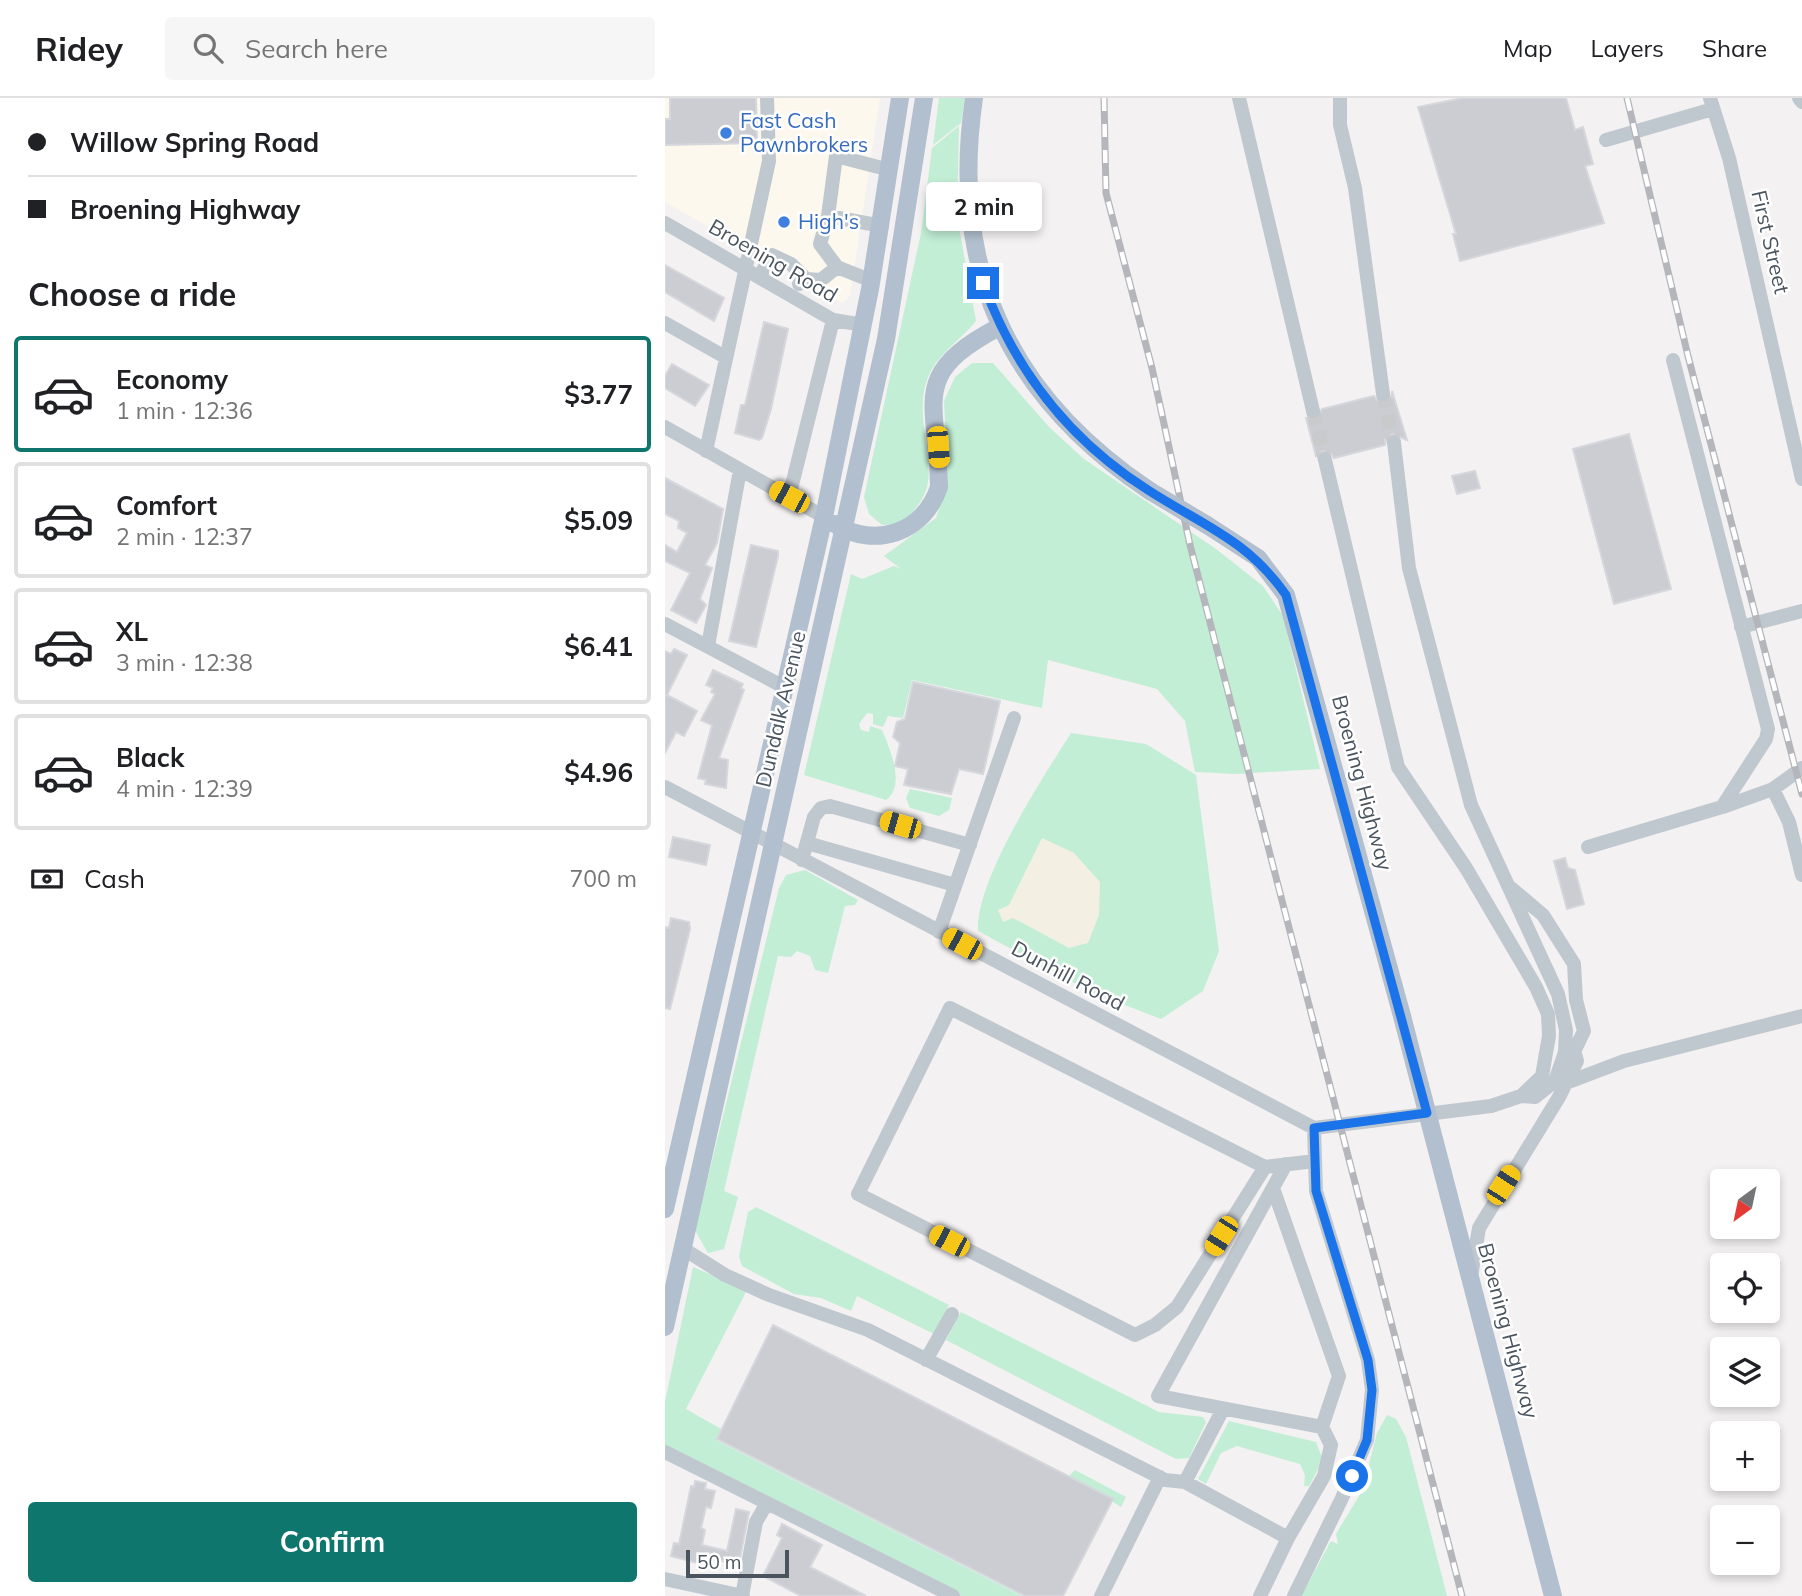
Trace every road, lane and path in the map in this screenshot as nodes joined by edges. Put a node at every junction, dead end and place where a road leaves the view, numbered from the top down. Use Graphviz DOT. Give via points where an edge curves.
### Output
graph roads {
  1 [pos="767,98"];
  2 [pos="900,98"];
  3 [pos="924,98"];
  4 [pos="974,98"];
  5 [pos="1239,98"];
  6 [pos="1340,98"];
  7 [pos="1712,103"];
  8 [pos="1606,140"];
  9 [pos="890,170"];
  10 [pos="913,172"];
  11 [pos="828,216"];
  12 [pos="665,223"];
  13 [pos="882,226"];
  14 [pos="837,267"];
  15 [pos="744,269"];
  16 [pos="759,277"];
  17 [pos="806,279"];
  18 [pos="872,281"];
  19 [pos="790,295"];
  20 [pos="833,320"];
  21 [pos="665,323"];
  22 [pos="864,325"];
  23 [pos="999,327"];
  24 [pos="725,357"];
  25 [pos="1673,360"];
  26 [pos="1383,394"];
  27 [pos="1313,411"];
  28 [pos="665,427"];
  29 [pos="1394,443"];
  30 [pos="706,451"];
  31 [pos="1325,460"];
  32 [pos="740,470"];
  33 [pos="1802,479"];
  34 [pos="789,497"];
  35 [pos="824,517"];
  36 [pos="845,530"];
  37 [pos="1802,611"];
  38 [pos="665,624"];
  39 [pos="1741,626"];
  40 [pos="708,646"];
  41 [pos="784,687"];
  42 [pos="1014,718"];
  43 [pos="1802,768"];
  44 [pos="665,787"];
  45 [pos="1773,789"];
  46 [pos="1722,807"];
  47 [pos="751,833"];
  48 [pos="807,843"];
  49 [pos="774,845"];
  50 [pos="969,845"];
  51 [pos="1588,847"];
  52 [pos="802,860"];
  53 [pos="1802,874"];
  54 [pos="1505,883"];
  55 [pos="955,886"];
  56 [pos="939,932"];
  57 [pos="1802,1016"];
  58 [pos="1554,1080"];
  59 [pos="1427,1113"];
  60 [pos="1314,1128"];
  61 [pos="1315,1161"];
  62 [pos="1286,1164"];
  63 [pos="1265,1167"];
  64 [pos="1273,1188"];
  65 [pos="665,1209"];
  66 [pos="682,1248"];
  67 [pos="1471,1279"];
  68 [pos="952,1314"];
  69 [pos="665,1327"];
  70 [pos="926,1360"];
  71 [pos="1223,1409"];
  72 [pos="1322,1427"];
  73 [pos="665,1452"];
  74 [pos="1160,1477"];
  75 [pos="1185,1482"];
  76 [pos="767,1503"];
  77 [pos="1288,1538"];
  78 [pos="665,1579"];
  79 [pos="742,1596"];
  80 [pos="953,1596"];
  81 [pos="1101,1596"];
  82 [pos="1260,1596"];
  83 [pos="1294,1596"];
  84 [pos="1553,1596"];
  1 -- 15 [label="street" via="769,161"];
  2 -- 9 [label="main road, Dundalk Avenue"];
  3 -- 10 [label="main road, Dundalk Avenue"];
  4 -- 23 [label="main road, Broening Highway" via="970,212 983,283"];
  5 -- 27 [label="street"];
  6 -- 26 [label="street"];
  7 -- 8 [label="street"];
  7 -- 33 [label="street, First Street" via="1729,158"];
  9 -- 10 [label="main road"];
  9 -- 11 [label="street" via="836,156"];
  9 -- 13 [label="main road, Dundalk Avenue"];
  10 -- 36 [label="main road, Dundalk Avenue" via="886,340"];
  11 -- 13 [label="street"];
  11 -- 14 [label="street" via="820,244"];
  12 -- 15 [label="street, Broening Road"];
  13 -- 18 [label="main road, Dundalk Avenue"];
  14 -- 17 [label="street" via="821,280"];
  14 -- 18 [label="street"];
  15 -- 16 [label="street, Broening Road"];
  15 -- 24 [label="street"];
  16 -- 17 [label="street" via="772,255 791,264"];
  16 -- 19 [label="street, Broening Road"];
  17 -- 19 [label="street"];
  18 -- 22 [label="main road, Dundalk Avenue"];
  19 -- 20 [label="street, Broening Road"];
  20 -- 22 [label="street, Broening Road"];
  20 -- 34 [label="street"];
  21 -- 24 [label="street"];
  22 -- 35 [label="main road, Dundalk Avenue"];
  23 -- 36 [label="main road" via="960,349 936,380 939,487 928,510 891,536"];
  23 -- 59 [label="main road, Broening Highway, bridge" via="1025,372 1067,425 1098,454 1258,558 1286,595"];
  24 -- 30 [label="street"];
  25 -- 39 [label="street"];
  28 -- 30 [label="street"];
  29 -- 54 [label="street" via="1409,568 1437,680 1471,805"];
  30 -- 32 [label="street"];
  31 -- 58 [label="street" via="1398,767 1466,868 1536,987 1548,1014"];
  32 -- 34 [label="street"];
  32 -- 40 [label="street"];
  34 -- 35 [label="street"];
  35 -- 36 [label="main road"];
  35 -- 41 [label="main road, Dundalk Avenue"];
  36 -- 49 [label="main road, Dundalk Avenue"];
  37 -- 39 [label="street"];
  38 -- 40 [label="street"];
  39 -- 46 [label="street" via="1768,729"];
  40 -- 41 [label="street"];
  41 -- 47 [label="main road, Dundalk Avenue"];
  42 -- 50 [label="street"];
  43 -- 45 [label="street"];
  44 -- 47 [label="street, Dunhill Road"];
  45 -- 46 [label="street"];
  45 -- 53 [label="street" via="1789,822"];
  46 -- 51 [label="street"];
  47 -- 49 [label="street, Dunhill Road"];
  47 -- 65 [label="main road, Dundalk Avenue"];
  48 -- 50 [label="street" via="814,817 830,806"];
  48 -- 52 [label="street"];
  48 -- 55 [label="street"];
  49 -- 52 [label="street, Dunhill Road"];
  49 -- 66 [label="main road, Dundalk Avenue"];
  50 -- 55 [label="street"];
  52 -- 56 [label="street, Dunhill Road"];
  54 -- 58 [label="street" via="1558,994 1566,1030 1565,1052"];
  54 -- 58 [label="street" via="1543,915 1574,964 1584,1031 1575,1054"];
  55 -- 56 [label="street"];
  56 -- 60 [label="street, Dunhill Road"];
  57 -- 58 [label="street"];
  58 -- 59 [label="street" via="1535,1097"];
  58 -- 67 [label="street" via="1479,1228"];
  59 -- 60 [label="street"];
  59 -- 67 [label="main road, Broening Highway"];
  60 -- 61 [label="street"];
  61 -- 62 [label="street"];
  61 -- 83 [label="street" via="1316,1191 1368,1360 1372,1390 1367,1440"];
  62 -- 63 [label="street"];
  62 -- 64 [label="street"];
  63 -- 63 [label="street" via="950,1008 858,1194 1135,1335 1177,1307"];
  64 -- 71 [label="street" via="1158,1396"];
  64 -- 72 [label="street" via="1339,1376"];
  66 -- 69 [label="main road, Dundalk Avenue"];
  66 -- 70 [label="street" via="725,1275 842,1319"];
  67 -- 84 [label="main road, Broening Highway"];
  68 -- 70 [label="street"];
  70 -- 74 [label="street"];
  71 -- 72 [label="street"];
  71 -- 75 [label="street"];
  72 -- 77 [label="street" via="1331,1445 1324,1476"];
  73 -- 76 [label="street"];
  74 -- 75 [label="street"];
  74 -- 81 [label="street"];
  75 -- 77 [label="street"];
  76 -- 79 [label="street" via="756,1522"];
  76 -- 80 [label="street"];
  77 -- 82 [label="street"];
  78 -- 79 [label="street"];
}
